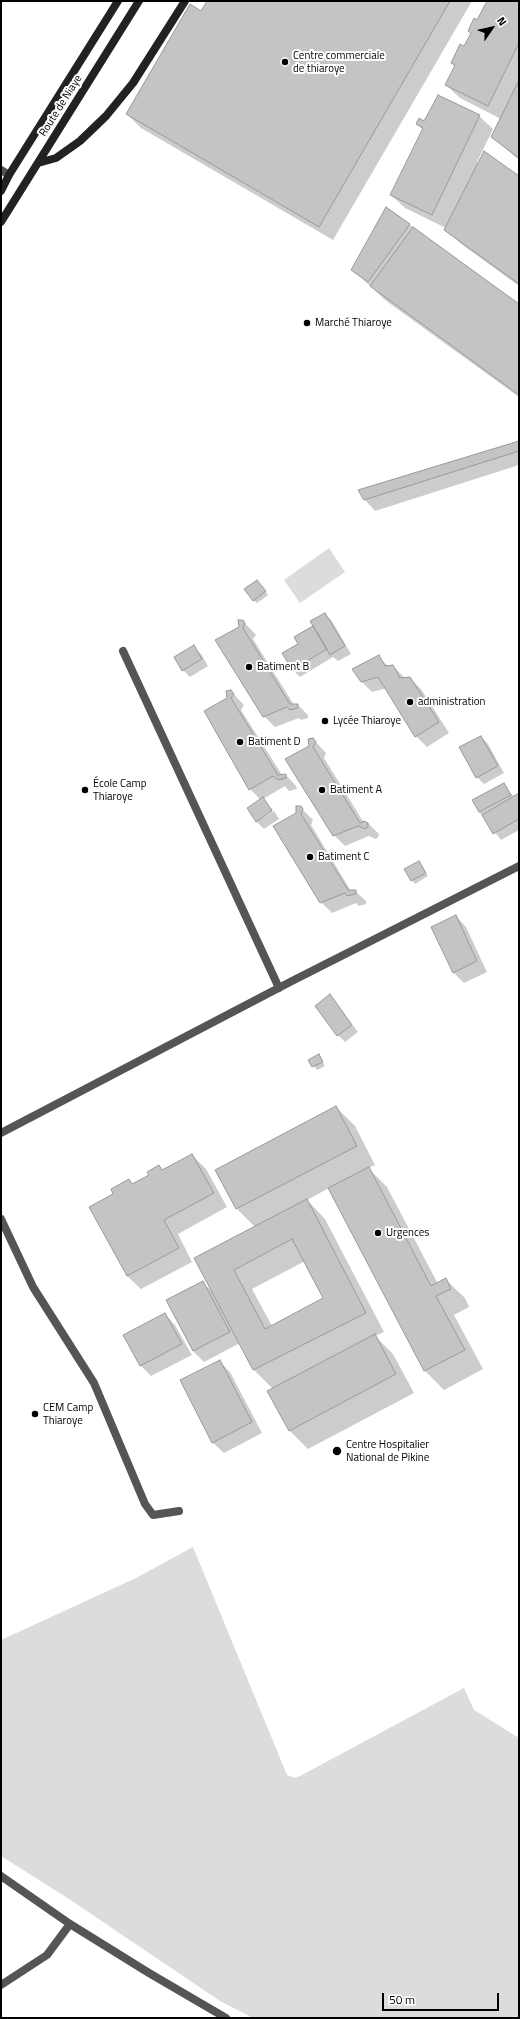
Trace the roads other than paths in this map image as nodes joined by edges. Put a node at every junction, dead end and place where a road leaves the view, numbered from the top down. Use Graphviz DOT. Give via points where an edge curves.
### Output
graph roads {
  1 [pos="118,1"];
  2 [pos="139,1"];
  3 [pos="184,1"];
  4 [pos="38,163"];
  5 [pos="1,170"];
  6 [pos="9,175"];
  7 [pos="1,191"];
  8 [pos="1,222"];
  9 [pos="123,651"];
  10 [pos="519,866"];
  11 [pos="279,988"];
  12 [pos="1,1133"];
  13 [pos="1,1219"];
  14 [pos="179,1511"];
  15 [pos="1,1876"];
  16 [pos="70,1924"];
  17 [pos="1,1986"];
  18 [pos="226,2018"];
  1 -- 6 [label="main road, Route de Niaye"];
  2 -- 4 [label="main road, Route de Niaye"];
  3 -- 4 [label="main road" via="133,83 106,116 80,141 56,158"];
  4 -- 8 [label="main road, Route de Niaye"];
  5 -- 6 [label="street"];
  6 -- 7 [label="main road, Route de Niaye"];
  9 -- 11 [label="street"];
  10 -- 11 [label="street"];
  11 -- 12 [label="street"];
  13 -- 14 [label="street" via="33,1287 94,1383 145,1504 153,1515"];
  15 -- 16 [label="street"];
  16 -- 17 [label="street" via="47,1955"];
  16 -- 18 [label="street"];
}
